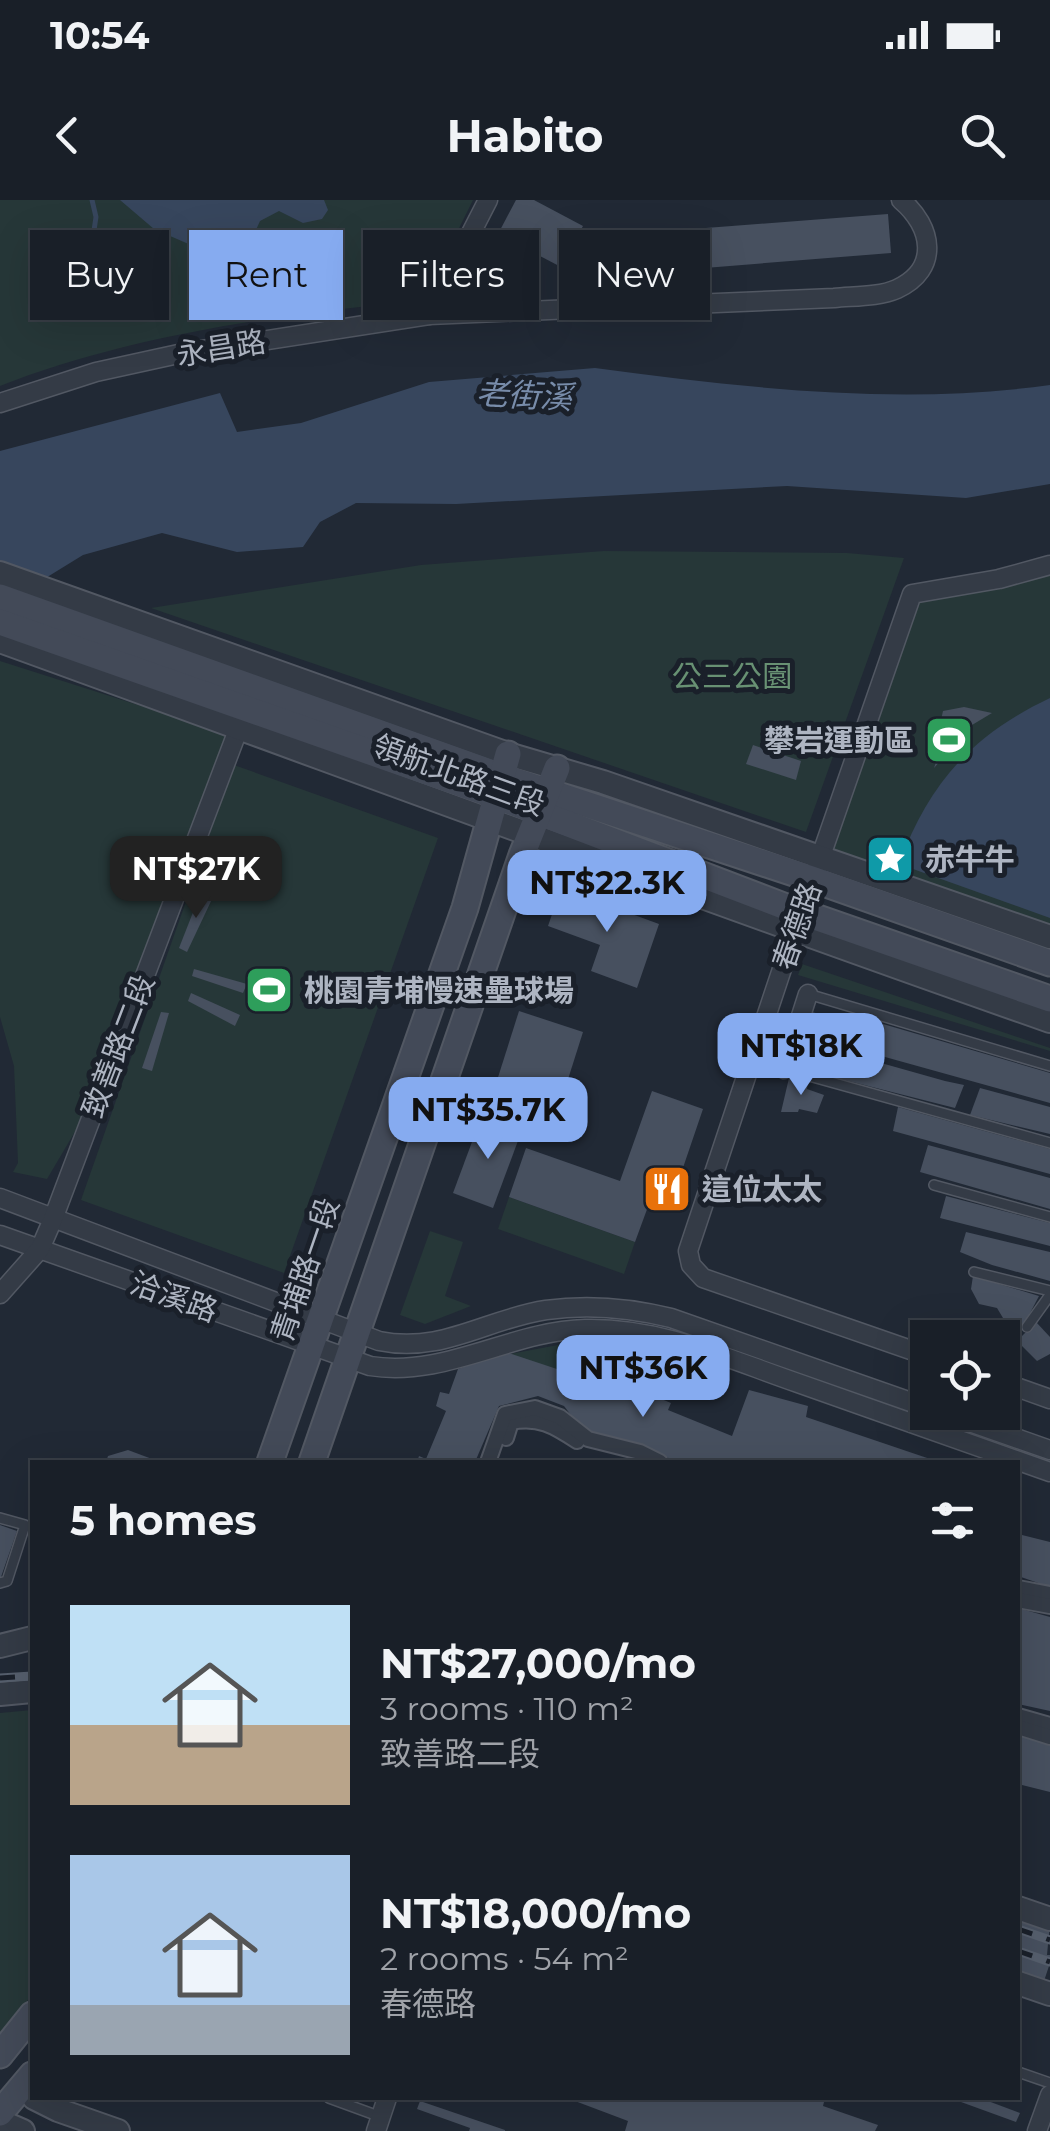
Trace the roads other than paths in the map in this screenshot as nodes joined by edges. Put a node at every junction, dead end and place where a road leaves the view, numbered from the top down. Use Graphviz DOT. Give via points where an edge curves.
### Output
graph roads {
  1 [pos="488,200"];
  2 [pos="902,200"];
  3 [pos="473,230"];
  4 [pos="539,311"];
  5 [pos="403,320"];
  6 [pos="0,404"];
  7 [pos="1050,565"];
  8 [pos="0,573"];
  9 [pos="0,597"];
  10 [pos="0,622"];
  11 [pos="89,640"];
  12 [pos="0,641"];
  13 [pos="238,730"];
  14 [pos="498,786"];
  15 [pos="544,802"];
  16 [pos="817,868"];
  17 [pos="798,922"];
  18 [pos="1050,937"];
  19 [pos="1050,963"];
  20 [pos="808,994"];
  21 [pos="1050,999"];
  22 [pos="1050,1020"];
  23 [pos="1050,1066"];
  24 [pos="784,1068"];
  25 [pos="1050,1143"];
  26 [pos="934,1185"];
  27 [pos="7,1201"];
  28 [pos="1050,1217"];
  29 [pos="53,1219"];
  30 [pos="0,1235"];
  31 [pos="40,1249"];
  32 [pos="974,1272"];
  33 [pos="1050,1293"];
  34 [pos="0,1294"];
  35 [pos="322,1321"];
  36 [pos="1027,1327"];
  37 [pos="358,1333"];
  38 [pos="313,1346"];
  39 [pos="910,1350"];
  40 [pos="349,1360"];
  41 [pos="1020,1388"];
  42 [pos="1050,1398"];
  43 [pos="910,1402"];
  44 [pos="993,1430"];
  45 [pos="1050,1450"];
  46 [pos="271,1460"];
  47 [pos="313,1460"];
  48 [pos="489,1460"];
  49 [pos="499,1460"];
  50 [pos="634,1460"];
  51 [pos="656,1460"];
  52 [pos="1016,1460"];
  53 [pos="1020,1461"];
  54 [pos="1050,1472"];
  55 [pos="0,1518"];
  56 [pos="0,1582"];
  57 [pos="1020,1588"];
  58 [pos="1050,1594"];
  59 [pos="1020,1600"];
  60 [pos="1050,1606"];
  61 [pos="30,1692"];
  62 [pos="0,1694"];
  63 [pos="1020,1716"];
  64 [pos="1050,1724"];
  65 [pos="1020,1728"];
  66 [pos="1050,1736"];
  67 [pos="1020,1909"];
  68 [pos="1050,1919"];
  69 [pos="1020,1984"];
  70 [pos="1050,1994"];
  71 [pos="30,2018"];
  72 [pos="0,2055"];
  73 [pos="1020,2073"];
  74 [pos="1050,2083"];
  75 [pos="24,2087"];
  76 [pos="1050,2095"];
  77 [pos="43,2100"];
  78 [pos="333,2100"];
  79 [pos="386,2100"];
  80 [pos="0,2113"];
  81 [pos="0,2121"];
  82 [pos="378,2124"];
  83 [pos="22,2131"];
  84 [pos="118,2131"];
  85 [pos="1037,2131"];
  1 -- 3 [label="street"];
  2 -- 4 [label="street, 永昌路" via="929,241 924,265 893,291"];
  5 -- 6 [label="street, 永昌路" via="96,372"];
  7 -- 16 [label="street, 春德路" via="912,594"];
  8 -- 11 [label="street"];
  9 -- 11 [label="main road"];
  10 -- 11 [label="main road"];
  11 -- 12 [label="street"];
  11 -- 13 [label="street, 領航北路三段"];
  11 -- 14 [label="main road, 領航北路三段"];
  13 -- 14 [label="street, 領航北路三段"];
  13 -- 29 [label="street, 致善路二段"];
  14 -- 15 [label="main road, 領航北路三段"];
  14 -- 15 [label="street, 領航北路三段"];
  14 -- 35 [label="main road, 青埔路一段" via="466,908"];
  15 -- 16 [label="main road, 領航北路三段"];
  15 -- 17 [label="main road, 領航北路三段"];
  15 -- 37 [label="main road"];
  16 -- 17 [label="street, 春德路"];
  16 -- 18 [label="street, 領航北路三段"];
  16 -- 19 [label="main road, 領航北路三段"];
  17 -- 21 [label="main road, 領航北路三段"];
  17 -- 22 [label="street, 領航北路三段"];
  17 -- 39 [label="street, 春德路" via="688,1251 691,1266 703,1278"];
  20 -- 23 [label="lane"];
  20 -- 24 [label="street"];
  24 -- 25 [label="lane"];
  26 -- 28 [label="lane"];
  27 -- 29 [label="street, 洽溪路"];
  29 -- 31 [label="street, 致善路二段"];
  29 -- 35 [label="street, 洽溪路"];
  30 -- 31 [label="street, 洽溪路"];
  31 -- 34 [label="street, 致善路二段"];
  31 -- 38 [label="street, 洽溪路"];
  32 -- 33 [label="lane"];
  33 -- 36 [label="lane"];
  35 -- 37 [label="street, 洽溪路"];
  35 -- 38 [label="main road, 青埔路一段"];
  37 -- 40 [label="main road"];
  37 -- 43 [label="street, 洽溪路" via="395,1344 437,1344 546,1310 642,1311"];
  38 -- 40 [label="street, 洽溪路"];
  38 -- 46 [label="main road, 青埔路一段"];
  40 -- 47 [label="main road"];
  40 -- 52 [label="street, 洽溪路" via="407,1369 538,1334 585,1329 664,1336"];
  41 -- 42 [label="street"];
  44 -- 45 [label="street"];
  48 -- 51 [label="street" via="504,1414 535,1408 588,1440"];
  49 -- 50 [label="street" via="511,1422 534,1418 586,1448"];
  53 -- 54 [label="street, 洽溪路"];
  55 -- 56 [label="lane" via="25,1524 7,1580"];
  57 -- 58 [label="street"];
  59 -- 60 [label="street"];
  61 -- 62 [label="street"];
  63 -- 64 [label="street"];
  65 -- 66 [label="street"];
  67 -- 68 [label="street"];
  69 -- 70 [label="street"];
  71 -- 72 [label="main road"];
  73 -- 74 [label="lane"];
  75 -- 80 [label="main road"];
  76 -- 85 [label="street"];
  77 -- 84 [label="street"];
  78 -- 82 [label="lane"];
  79 -- 82 [label="street"];
  81 -- 83 [label="street"];
}
